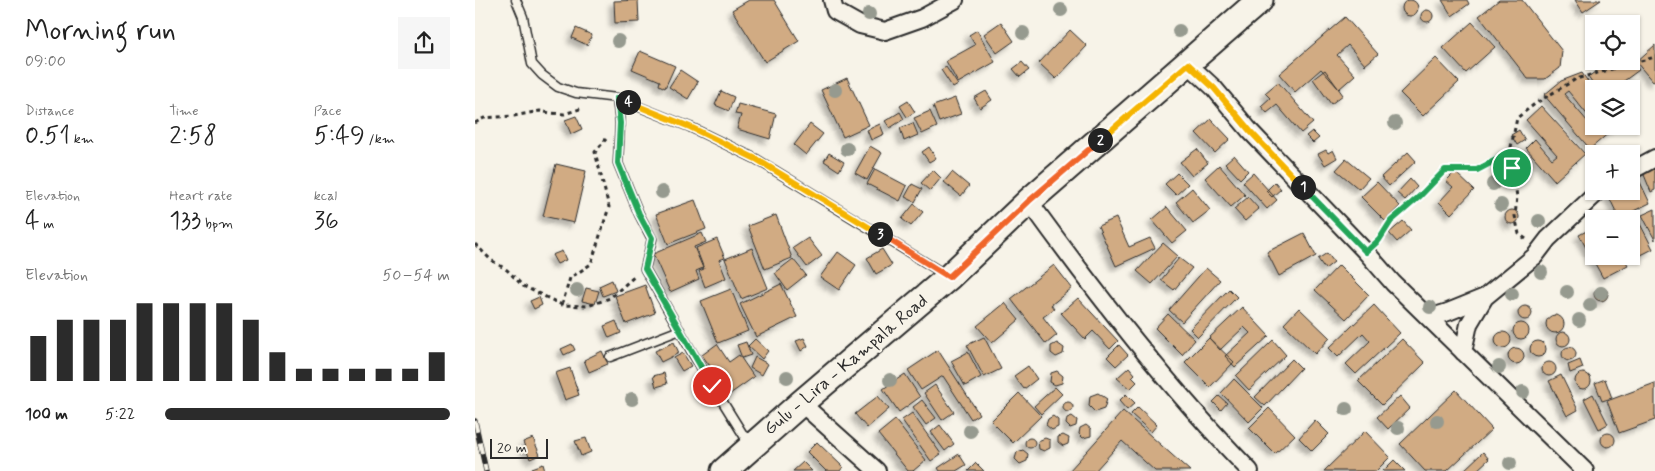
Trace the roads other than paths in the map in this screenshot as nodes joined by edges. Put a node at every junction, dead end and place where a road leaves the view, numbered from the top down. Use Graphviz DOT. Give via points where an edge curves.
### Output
graph roads {
  1 [pos="516,0"];
  2 [pos="832,0"];
  3 [pos="955,0"];
  4 [pos="1260,0"];
  5 [pos="1188,64"];
  6 [pos="617,98"];
  7 [pos="1655,158"];
  8 [pos="1640,166"];
  9 [pos="1589,200"];
  10 [pos="1029,201"];
  11 [pos="949,277"];
  12 [pos="1485,297"];
  13 [pos="1429,318"];
  14 [pos="680,330"];
  15 [pos="1463,352"];
  16 [pos="610,358"];
  17 [pos="801,403"];
  18 [pos="751,446"];
  19 [pos="724,471"];
  20 [pos="877,471"];
  21 [pos="1250,471"];
  22 [pos="1585,471"];
  1 -- 6 [label="lane" via="533,64 542,75 558,87 576,93"];
  2 -- 3 [label="street" via="835,11 860,25 885,31 922,18"];
  4 -- 5 [label="main road, Gulu - Lira - Kampala Road"];
  5 -- 10 [label="main road, Gulu - Lira - Kampala Road"];
  5 -- 13 [label="street" via="1214,88 1393,284"];
  6 -- 11 [label="lane" via="690,127 756,159"];
  6 -- 14 [label="lane" via="620,123 618,163 652,238 645,269"];
  7 -- 8 [label="street"];
  9 -- 12 [label="street" via="1548,239 1535,256"];
  10 -- 11 [label="main road, Gulu - Lira - Kampala Road"];
  10 -- 21 [label="street" via="1135,340 1215,436"];
  11 -- 17 [label="main road, Gulu - Lira - Kampala Road"];
  12 -- 13 [label="street"];
  12 -- 15 [label="street" via="1469,324"];
  13 -- 15 [label="street"];
  14 -- 16 [label="lane"];
  14 -- 18 [label="lane"];
  15 -- 22 [label="street"];
  17 -- 18 [label="main road, Gulu - Lira - Kampala Road"];
  17 -- 20 [label="street"];
  18 -- 19 [label="main road, Gulu - Lira - Kampala Road"];
}
